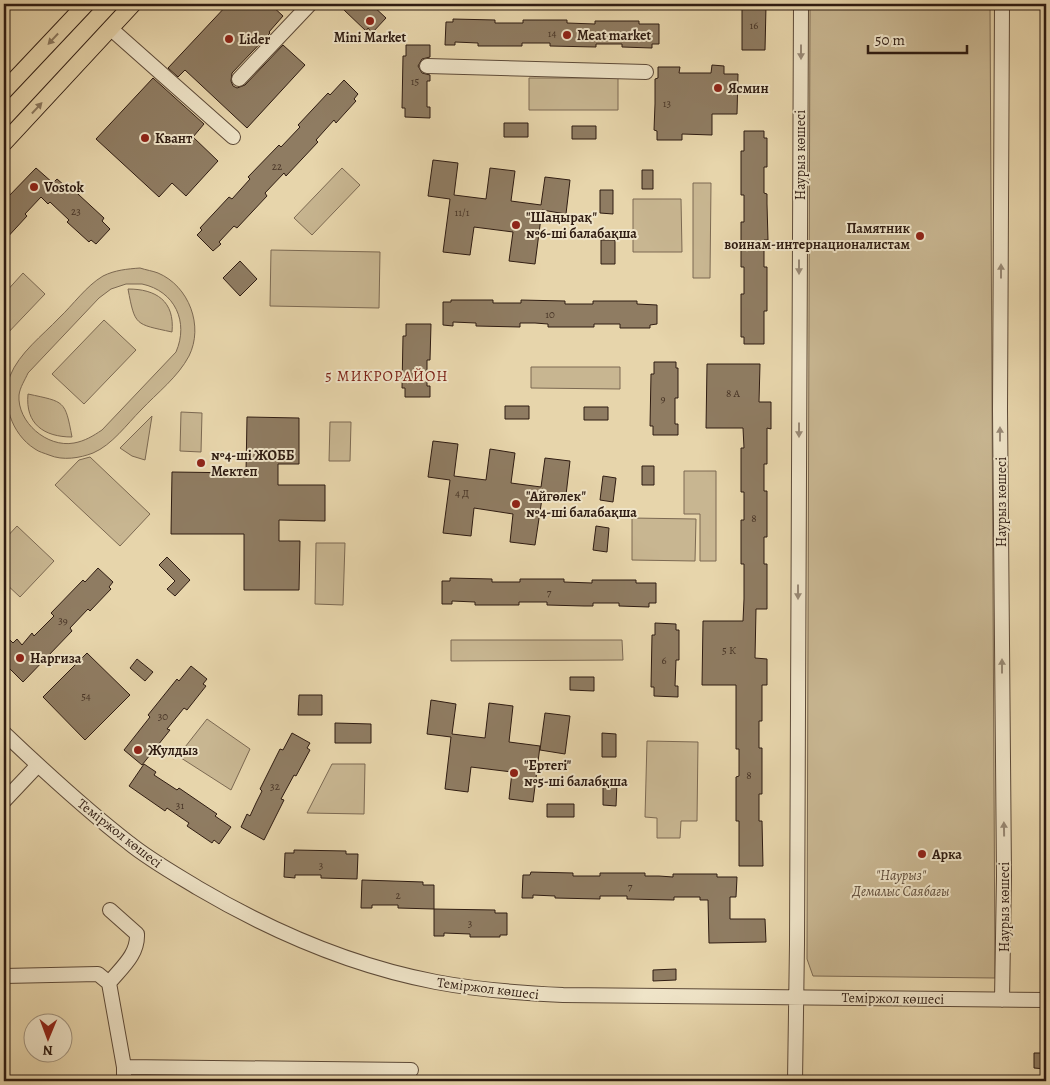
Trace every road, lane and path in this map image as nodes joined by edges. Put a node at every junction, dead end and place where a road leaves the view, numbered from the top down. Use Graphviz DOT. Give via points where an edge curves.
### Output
graph roads {
  1 [pos="86,4"];
  2 [pos="133,4"];
  3 [pos="310,4"];
  4 [pos="801,4"];
  5 [pos="1002,4"];
  6 [pos="110,28"];
  7 [pos="427,66"];
  8 [pos="646,72"];
  9 [pos="239,79"];
  10 [pos="4,91"];
  11 [pos="6,136"];
  12 [pos="233,137"];
  13 [pos="4,733"];
  14 [pos="38,765"];
  15 [pos="4,801"];
  16 [pos="110,910"];
  17 [pos="4,976"];
  18 [pos="109,983"];
  19 [pos="796,997"];
  20 [pos="1002,1000"];
  21 [pos="1046,1000"];
  22 [pos="411,1070"];
  23 [pos="124,1074"];
  24 [pos="795,1081"];
  1 -- 10 [label="main road, one-way"];
  2 -- 6 [label="main road"];
  3 -- 9 [label="street"];
  4 -- 19 [label="street, Наурыз көшесі, one-way"];
  20 -- 5 [label="street, Наурыз көшесі, one-way"];
  11 -- 6 [label="main road, one-way"];
  6 -- 12 [label="street"];
  7 -- 8 [label="street"];
  13 -- 14 [label="street, Теміржол көшесі"];
  14 -- 15 [label="street"];
  14 -- 19 [label="street, Теміржол көшесі" via="130,844 209,894 283,932 393,972 467,987 538,994"];
  16 -- 18 [label="street" via="137,934 138,944"];
  17 -- 18 [label="street" via="98,974"];
  18 -- 23 [label="street"];
  19 -- 20 [label="street, Теміржол көшесі"];
  19 -- 24 [label="street, Наурыз көшесі"];
  20 -- 21 [label="street, Теміржол көшесі"];
  22 -- 23 [label="street"];
}
